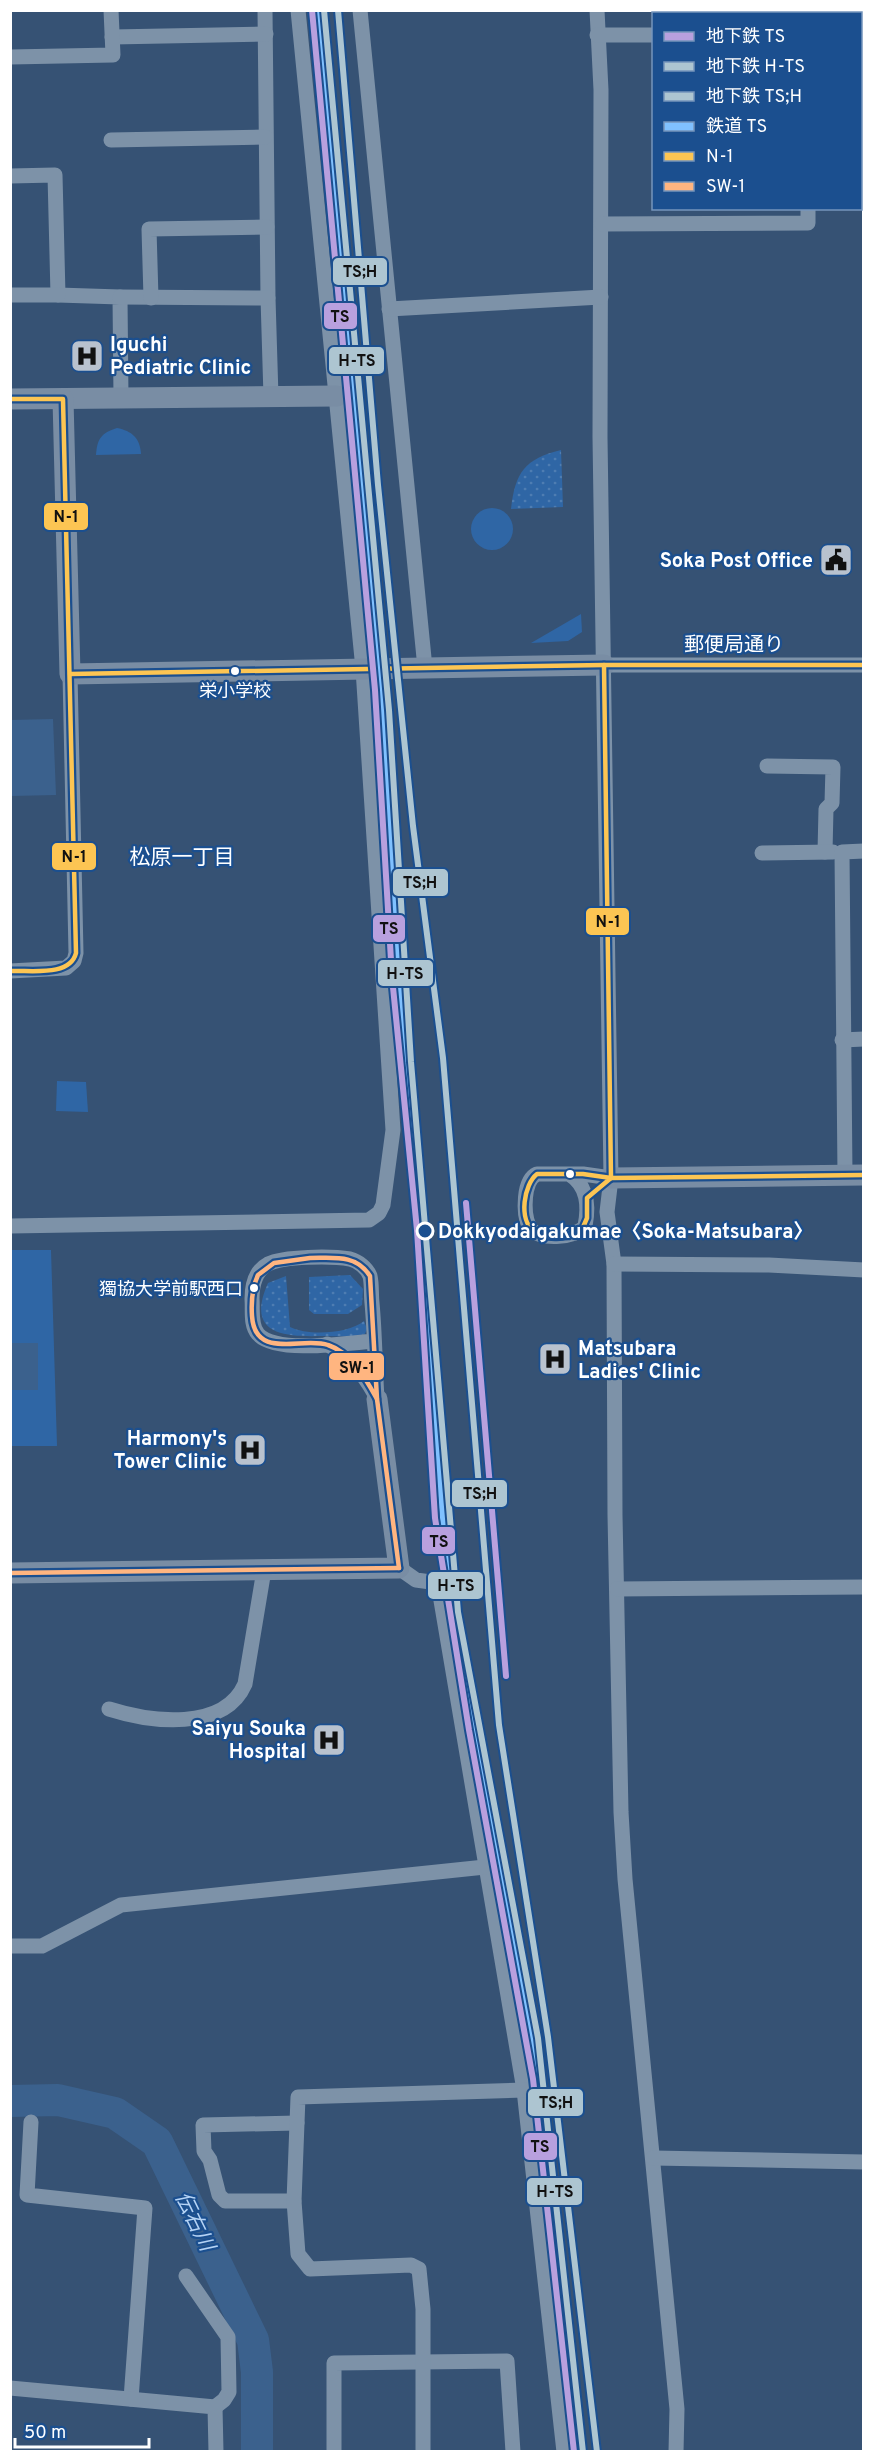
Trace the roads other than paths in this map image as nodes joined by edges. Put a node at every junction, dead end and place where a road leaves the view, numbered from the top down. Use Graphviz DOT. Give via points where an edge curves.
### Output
graph roads {
  1 [pos="111,10"];
  2 [pos="265,10"];
  3 [pos="298,10"];
  4 [pos="360,10"];
  5 [pos="597,10"];
  6 [pos="266,34"];
  7 [pos="597,35"];
  8 [pos="652,35"];
  9 [pos="112,37"];
  10 [pos="10,57"];
  11 [pos="265,137"];
  12 [pos="111,140"];
  13 [pos="10,176"];
  14 [pos="808,210"];
  15 [pos="602,224"];
  16 [pos="267,227"];
  17 [pos="10,295"];
  18 [pos="58,295"];
  19 [pos="120,297"];
  20 [pos="600,297"];
  21 [pos="151,298"];
  22 [pos="268,298"];
  23 [pos="389,309"];
  24 [pos="337,396"];
  25 [pos="271,397"];
  26 [pos="121,398"];
  27 [pos="10,399"];
  28 [pos="63,399"];
  29 [pos="864,664"];
  30 [pos="604,665"];
  31 [pos="424,668"];
  32 [pos="363,669"];
  33 [pos="70,674"];
  34 [pos="767,766"];
  35 [pos="864,851"];
  36 [pos="825,852"];
  37 [pos="842,852"];
  38 [pos="762,853"];
  39 [pos="10,971"];
  40 [pos="842,1040"];
  41 [pos="864,1040"];
  42 [pos="569,1174"];
  43 [pos="854,1175"];
  44 [pos="611,1178"];
  45 [pos="587,1198"];
  46 [pos="10,1226"];
  47 [pos="614,1264"];
  48 [pos="864,1270"];
  49 [pos="374,1341"];
  50 [pos="327,1344"];
  51 [pos="377,1399"];
  52 [pos="399,1568"];
  53 [pos="264,1570"];
  54 [pos="10,1573"];
  55 [pos="864,1587"];
  56 [pos="617,1589"];
  57 [pos="109,1709"];
  58 [pos="485,1867"];
  59 [pos="10,1946"];
  60 [pos="524,2090"];
  61 [pos="31,2122"];
  62 [pos="297,2123"];
  63 [pos="653,2158"];
  64 [pos="864,2163"];
  65 [pos="294,2201"];
  66 [pos="186,2276"];
  67 [pos="423,2360"];
  68 [pos="10,2388"];
  69 [pos="131,2399"];
  70 [pos="215,2406"];
  71 [pos="216,2451"];
  72 [pos="334,2451"];
  73 [pos="423,2451"];
  74 [pos="513,2451"];
  75 [pos="564,2451"];
  76 [pos="676,2451"];
  1 -- 9 [label="street"];
  2 -- 6 [label="street"];
  3 -- 24 [label="street"];
  4 -- 23 [label="street"];
  5 -- 7 [label="street"];
  6 -- 9 [label="street"];
  6 -- 11 [label="street"];
  7 -- 8 [label="street"];
  7 -- 15 [label="street"];
  9 -- 10 [label="street" via="113,55"];
  11 -- 12 [label="street"];
  11 -- 16 [label="street"];
  13 -- 18 [label="street" via="55,175"];
  14 -- 15 [label="street" via="808,223"];
  15 -- 20 [label="street"];
  16 -- 21 [label="street" via="149,229"];
  16 -- 22 [label="street"];
  17 -- 18 [label="street"];
  18 -- 19 [label="street"];
  19 -- 21 [label="street"];
  19 -- 26 [label="street"];
  20 -- 23 [label="street"];
  20 -- 30 [label="street"];
  21 -- 22 [label="street"];
  22 -- 25 [label="street"];
  23 -- 31 [label="street"];
  24 -- 25 [label="street"];
  24 -- 32 [label="street"];
  25 -- 26 [label="street"];
  26 -- 28 [label="street"];
  27 -- 28 [label="street"];
  28 -- 33 [label="street"];
  29 -- 30 [label="street, 郵便局通り"];
  30 -- 31 [label="street"];
  30 -- 44 [label="street"];
  31 -- 32 [label="street"];
  32 -- 33 [label="street"];
  32 -- 46 [label="street" via="393,1130 379,1213 369,1220"];
  33 -- 39 [label="street" via="76,953 66,968"];
  34 -- 36 [label="street" via="833,767 832,803 826,809"];
  35 -- 37 [label="street"];
  36 -- 37 [label="street"];
  36 -- 38 [label="street"];
  37 -- 40 [label="street"];
  40 -- 41 [label="street"];
  40 -- 43 [label="street"];
  42 -- 44 [label="street"];
  42 -- 45 [label="street" via="583,1187"];
  42 -- 45 [label="street" via="531,1177 526,1185 529,1226 543,1235 581,1232 587,1218"];
  43 -- 44 [label="street"];
  44 -- 45 [label="street"];
  44 -- 47 [label="street" via="606,1212"];
  47 -- 48 [label="street"];
  47 -- 56 [label="street"];
  49 -- 50 [label="street"];
  49 -- 50 [label="street" via="370,1276 363,1265 351,1259 312,1258 280,1261 257,1274 252,1287 253,1325 258,1335 282,1345"];
  49 -- 51 [label="street"];
  50 -- 51 [label="street" via="364,1374"];
  51 -- 52 [label="street"];
  52 -- 53 [label="street"];
  52 -- 58 [label="street" via="416,1580 438,1583"];
  53 -- 54 [label="street"];
  53 -- 57 [label="street" via="245,1684 238,1699 225,1710 194,1718 138,1718"];
  55 -- 56 [label="street"];
  56 -- 63 [label="street" via="625,1879"];
  58 -- 59 [label="street" via="121,1905 42,1946"];
  58 -- 60 [label="street"];
  60 -- 62 [label="street" via="298,2097"];
  60 -- 75 [label="street"];
  61 -- 69 [label="street" via="27,2195 145,2208"];
  62 -- 65 [label="street"];
  62 -- 65 [label="street" via="203,2125 204,2151 219,2195 225,2201"];
  63 -- 64 [label="street"];
  63 -- 76 [label="street" via="677,2409"];
  65 -- 67 [label="street" via="297,2254 310,2269 411,2265 419,2269"];
  66 -- 70 [label="street" via="228,2337 229,2392"];
  67 -- 72 [label="street" via="334,2363"];
  67 -- 73 [label="street"];
  67 -- 74 [label="street" via="507,2361"];
  68 -- 69 [label="street"];
  69 -- 70 [label="street"];
  70 -- 71 [label="street"];
}
